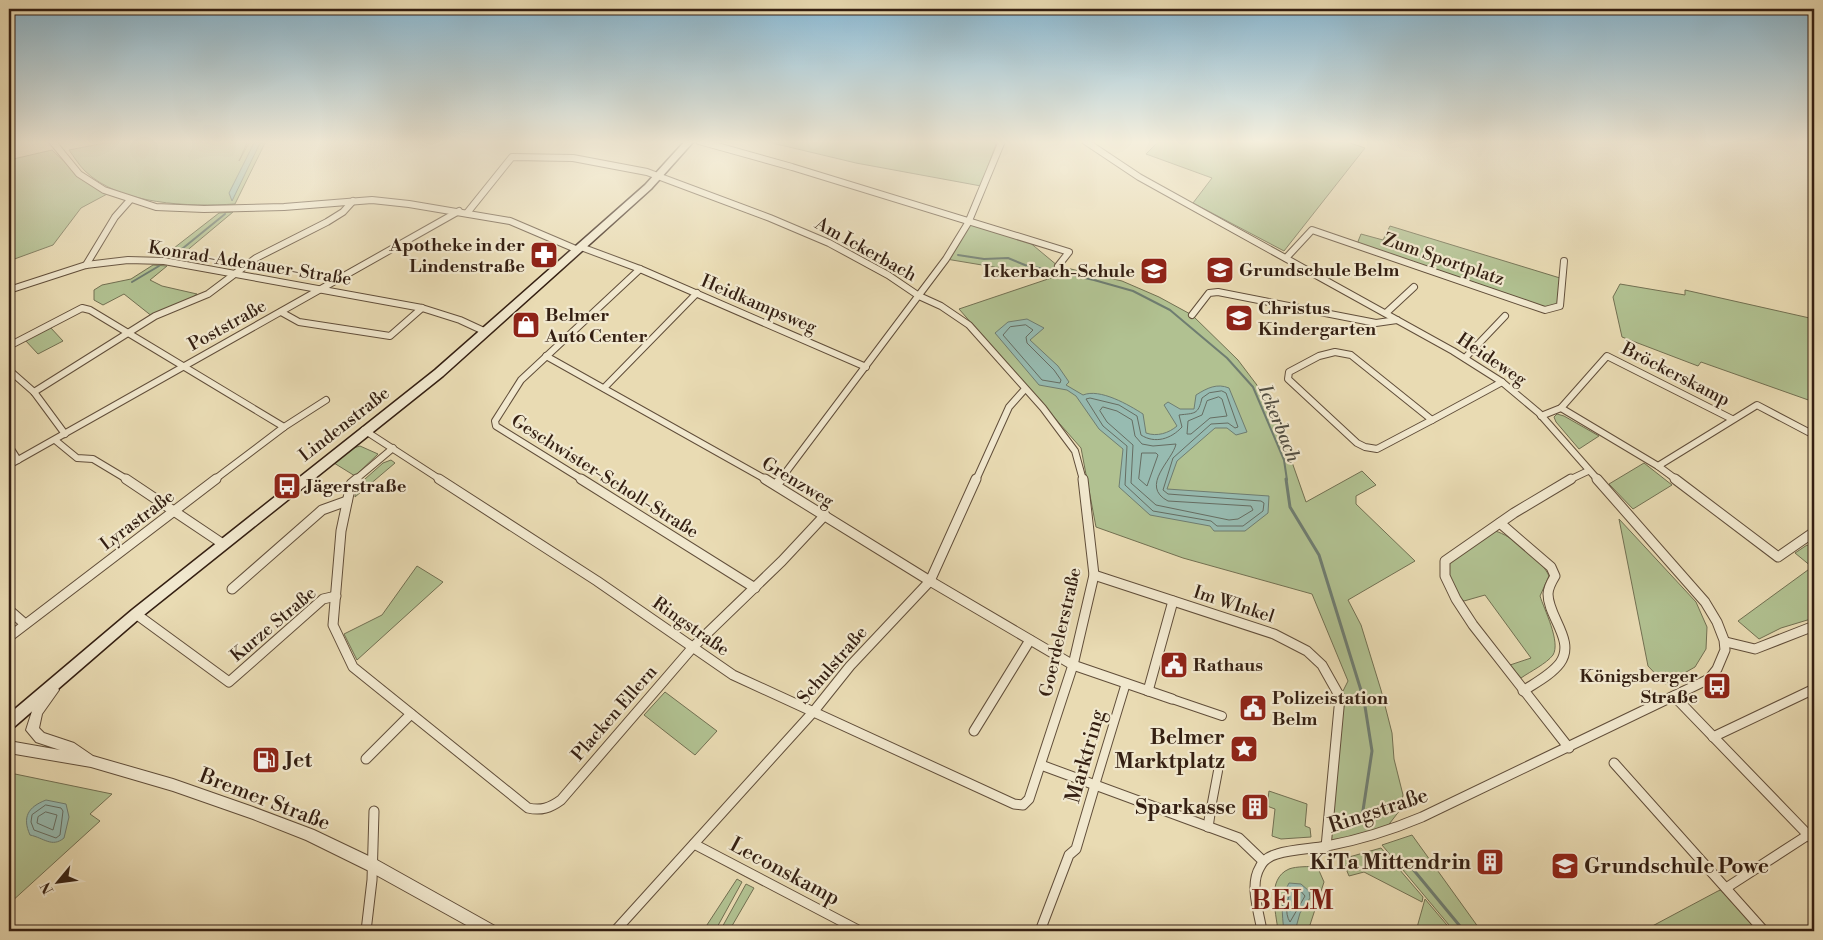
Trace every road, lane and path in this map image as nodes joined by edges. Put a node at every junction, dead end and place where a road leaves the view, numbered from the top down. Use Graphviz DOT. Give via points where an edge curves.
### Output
graph roads {
  1 [pos="96,185"];
  2 [pos="490,185"];
  3 [pos="649,185"];
  4 [pos="682,185"];
  5 [pos="847,185"];
  6 [pos="984,185"];
  7 [pos="1154,185"];
  8 [pos="130,200"];
  9 [pos="353,201"];
  10 [pos="459,211"];
  11 [pos="467,213"];
  12 [pos="968,223"];
  13 [pos="580,248"];
  14 [pos="1286,258"];
  15 [pos="1564,260"];
  16 [pos="86,265"];
  17 [pos="1058,266"];
  18 [pos="640,269"];
  19 [pos="237,273"];
  20 [pos="1414,287"];
  21 [pos="322,289"];
  22 [pos="9,290"];
  23 [pos="698,293"];
  24 [pos="918,296"];
  25 [pos="422,308"];
  26 [pos="281,312"];
  27 [pos="1386,313"];
  28 [pos="1192,316"];
  29 [pos="1505,316"];
  30 [pos="1397,320"];
  31 [pos="486,332"];
  32 [pos="126,333"];
  33 [pos="9,346"];
  34 [pos="546,356"];
  35 [pos="1465,358"];
  36 [pos="184,366"];
  37 [pos="866,367"];
  38 [pos="9,370"];
  39 [pos="1502,382"];
  40 [pos="604,388"];
  41 [pos="1025,389"];
  42 [pos="34,392"];
  43 [pos="326,400"];
  44 [pos="1561,408"];
  45 [pos="1541,416"];
  46 [pos="1732,419"];
  47 [pos="1432,420"];
  48 [pos="284,428"];
  49 [pos="364,430"];
  50 [pos="65,434"];
  51 [pos="1814,435"];
  52 [pos="55,440"];
  53 [pos="9,446"];
  54 [pos="393,448"];
  55 [pos="18,460"];
  56 [pos="9,465"];
  57 [pos="1658,466"];
  58 [pos="1588,471"];
  59 [pos="776,486"];
  60 [pos="347,501"];
  61 [pos="173,512"];
  62 [pos="825,515"];
  63 [pos="1500,523"];
  64 [pos="1814,532"];
  65 [pos="223,544"];
  66 [pos="1094,575"];
  67 [pos="930,581"];
  68 [pos="755,588"];
  69 [pos="232,589"];
  70 [pos="336,596"];
  71 [pos="1173,601"];
  72 [pos="9,610"];
  73 [pos="136,614"];
  74 [pos="25,624"];
  75 [pos="1814,626"];
  76 [pos="9,637"];
  77 [pos="1030,640"];
  78 [pos="1726,642"];
  79 [pos="693,647"];
  80 [pos="1073,665"];
  81 [pos="66,673"];
  82 [pos="1126,683"];
  83 [pos="1814,689"];
  84 [pos="1148,691"];
  85 [pos="1523,691"];
  86 [pos="1674,696"];
  87 [pos="1172,699"];
  88 [pos="814,711"];
  89 [pos="410,714"];
  90 [pos="1222,716"];
  91 [pos="9,722"];
  92 [pos="974,731"];
  93 [pos="1713,737"];
  94 [pos="9,747"];
  95 [pos="1569,748"];
  96 [pos="366,759"];
  97 [pos="91,761"];
  98 [pos="1614,763"];
  99 [pos="1041,765"];
  100 [pos="1218,771"];
  101 [pos="1095,785"];
  102 [pos="1023,805"];
  103 [pos="1211,808"];
  104 [pos="374,811"];
  105 [pos="1208,827"];
  106 [pos="1811,838"];
  107 [pos="694,844"];
  108 [pos="1326,847"];
  109 [pos="1263,862"];
  110 [pos="372,865"];
  111 [pos="1726,888"];
  112 [pos="366,931"];
  113 [pos="490,931"];
  114 [pos="615,931"];
  115 [pos="860,931"];
  116 [pos="1040,931"];
  117 [pos="1262,931"];
  118 [pos="1764,931"];
  1 -- 8 [label="street, Heidkampsweg"];
  2 -- 11 [label="street, Am Ickerbach"];
  3 -- 13 [label="main road, Lindenstraße"];
  4 -- 24 [label="street, Am Ickerbach" via="829,243 888,275"];
  5 -- 12 [label="street"];
  6 -- 12 [label="street"];
  7 -- 14 [label="street, Heideweg"];
  8 -- 9 [label="street, Heidkampsweg" via="156,207 204,209"];
  8 -- 16 [label="street" via="115,217"];
  9 -- 10 [label="street, Heidkampsweg" via="372,200"];
  9 -- 19 [label="street" via="335,217 268,250"];
  10 -- 11 [label="street, Heidkampsweg"];
  10 -- 21 [label="street, Poststraße"];
  11 -- 13 [label="street, Heidkampsweg" via="510,221"];
  12 -- 17 [label="street" via="1069,252"];
  12 -- 24 [label="street"];
  13 -- 18 [label="street, Heidkampsweg"];
  13 -- 31 [label="main road, Lindenstraße"];
  14 -- 15 [label="street, Zum Sportplatz" via="1312,230 1545,310 1560,306"];
  14 -- 27 [label="street, Heideweg"];
  16 -- 19 [label="street, Konrad-Adenauer-Straße" via="128,260 164,261"];
  16 -- 22 [label="street, Konrad-Adenauer-Straße"];
  18 -- 23 [label="street, Heidkampsweg"];
  18 -- 34 [label="street, Geschwister-Scholl-Straße"];
  19 -- 21 [label="street, Konrad-Adenauer-Straße"];
  19 -- 32 [label="street" via="208,294 155,316"];
  20 -- 27 [label="street"];
  21 -- 25 [label="street, Konrad-Adenauer-Straße"];
  21 -- 26 [label="street, Poststraße"];
  23 -- 37 [label="street, Heidkampsweg"];
  23 -- 40 [label="street"];
  24 -- 37 [label="street"];
  24 -- 41 [label="street, Am Ickerbach" via="941,306 969,325"];
  25 -- 26 [label="street" via="390,336 299,322"];
  25 -- 31 [label="street, Konrad-Adenauer-Straße"];
  26 -- 36 [label="street, Poststraße"];
  27 -- 30 [label="street, Heideweg"];
  28 -- 30 [label="street" via="1209,293 1218,292 1376,324"];
  29 -- 35 [label="street"];
  30 -- 35 [label="street, Heideweg"];
  31 -- 49 [label="main road, Lindenstraße"];
  32 -- 33 [label="street" via="96,311 82,308"];
  32 -- 36 [label="street"];
  32 -- 42 [label="street"];
  34 -- 40 [label="street, Grenzweg"];
  34 -- 68 [label="street, Geschwister-Scholl-Straße" via="521,380 497,416 496,426"];
  35 -- 39 [label="street, Heideweg"];
  36 -- 48 [label="street"];
  36 -- 50 [label="street, Poststraße"];
  37 -- 59 [label="street"];
  38 -- 42 [label="street"];
  39 -- 45 [label="street, Heideweg"];
  39 -- 47 [label="street"];
  40 -- 59 [label="street, Grenzweg"];
  41 -- 66 [label="street, Goerdelerstraße" via="1076,451 1083,477"];
  41 -- 67 [label="street, Schulstraße" via="1009,407"];
  42 -- 50 [label="street"];
  43 -- 48 [label="street, Lyrastraße"];
  44 -- 45 [label="street, Bröckerskamp"];
  44 -- 46 [label="street, Bröckerskamp" via="1607,356"];
  44 -- 57 [label="street"];
  45 -- 58 [label="street, Heideweg"];
  46 -- 51 [label="street" via="1757,405"];
  46 -- 57 [label="street"];
  47 -- 47 [label="street" via="1377,449 1365,447 1296,387 1288,379 1289,372 1331,352 1341,351 1351,355"];
  48 -- 61 [label="street, Lyrastraße"];
  49 -- 54 [label="street, Ringstraße"];
  49 -- 65 [label="main road, Lindenstraße"];
  50 -- 52 [label="street, Poststraße"];
  52 -- 55 [label="street, Poststraße"];
  52 -- 61 [label="street" via="77,458 93,458 107,466"];
  53 -- 55 [label="street"];
  54 -- 60 [label="street, Placken Ellern" via="351,484"];
  54 -- 79 [label="street, Ringstraße"];
  55 -- 56 [label="street, Poststraße"];
  57 -- 64 [label="street" via="1778,557"];
  58 -- 63 [label="street" via="1563,482"];
  58 -- 78 [label="street, Heideweg" via="1706,602 1720,622"];
  59 -- 62 [label="street, Grenzweg"];
  60 -- 69 [label="street" via="322,510"];
  60 -- 70 [label="street, Placken Ellern" via="341,531"];
  61 -- 65 [label="street"];
  61 -- 74 [label="street, Lyrastraße"];
  62 -- 67 [label="street, Grenzweg"];
  62 -- 68 [label="street, Placken Ellern"];
  63 -- 85 [label="street" via="1551,567 1555,576 1548,592 1550,605 1565,648 1560,665"];
  63 -- 85 [label="street" via="1442,566 1447,583 1480,635"];
  65 -- 73 [label="main road, Lindenstraße"];
  66 -- 71 [label="street, Im WInkel"];
  66 -- 80 [label="street, Goerdelerstraße"];
  67 -- 77 [label="street, Grenzweg"];
  67 -- 88 [label="street, Schulstraße" via="850,666"];
  68 -- 79 [label="street, Placken Ellern"];
  70 -- 73 [label="street, Kurze Straße" via="323,600 229,682"];
  70 -- 89 [label="street, Placken Ellern" via="333,625 353,666"];
  71 -- 84 [label="street"];
  71 -- 108 [label="street, Im WInkel" via="1296,644 1316,657 1332,676 1340,697"];
  72 -- 74 [label="street"];
  73 -- 81 [label="main road, Lindenstraße"];
  74 -- 76 [label="street, Lyrastraße"];
  75 -- 78 [label="street" via="1755,649"];
  77 -- 80 [label="street"];
  77 -- 92 [label="street"];
  78 -- 86 [label="street, Ringstraße" via="1717,671 1709,679"];
  79 -- 88 [label="street, Ringstraße" via="733,675"];
  79 -- 89 [label="street, Placken Ellern" via="561,800 538,811 528,808"];
  80 -- 82 [label="street"];
  80 -- 99 [label="street, Goerdelerstraße"];
  81 -- 91 [label="main road, Lindenstraße"];
  81 -- 97 [label="street" via="36,712 32,730 40,738 70,747"];
  82 -- 84 [label="street"];
  82 -- 101 [label="street, Marktring"];
  83 -- 93 [label="street"];
  84 -- 87 [label="street"];
  85 -- 95 [label="street"];
  86 -- 93 [label="street"];
  86 -- 95 [label="street, Ringstraße"];
  87 -- 90 [label="street"];
  88 -- 102 [label="street, Ringstraße" via="1014,804"];
  88 -- 107 [label="street, Schulstraße"];
  89 -- 96 [label="street"];
  93 -- 106 [label="street"];
  94 -- 97 [label="street, Bremer Straße"];
  95 -- 108 [label="street, Ringstraße" via="1419,819"];
  97 -- 110 [label="street, Bremer Straße" via="253,813"];
  98 -- 111 [label="street"];
  99 -- 101 [label="street"];
  99 -- 102 [label="street, Goerdelerstraße" via="1029,799"];
  100 -- 103 [label="street"];
  101 -- 105 [label="street"];
  101 -- 116 [label="street, Marktring" via="1080,839 1069,855"];
  103 -- 105 [label="street"];
  104 -- 110 [label="street"];
  105 -- 109 [label="street" via="1239,838"];
  106 -- 111 [label="street"];
  107 -- 114 [label="street, Schulstraße"];
  107 -- 115 [label="street, Leconskamp"];
  108 -- 109 [label="street, Ringstraße" via="1278,853"];
  109 -- 117 [label="street" via="1255,884"];
  110 -- 112 [label="street"];
  110 -- 113 [label="street, Bremer Straße"];
  111 -- 118 [label="street"];
}
